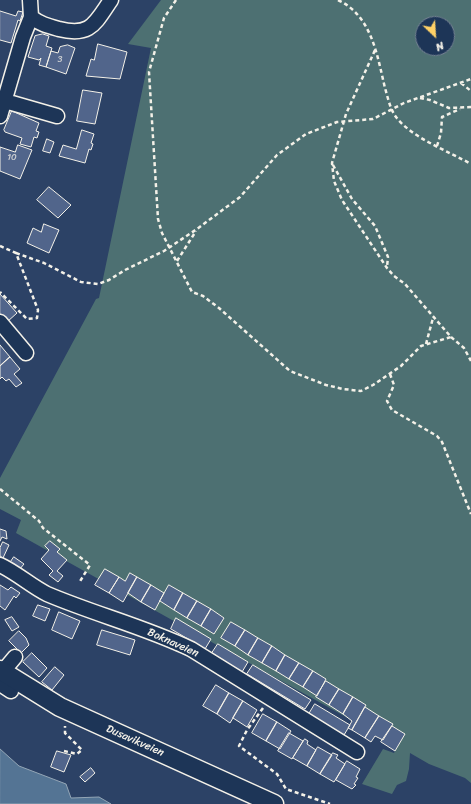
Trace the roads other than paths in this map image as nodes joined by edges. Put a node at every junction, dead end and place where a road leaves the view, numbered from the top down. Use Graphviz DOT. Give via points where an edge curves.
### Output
graph roads {
  1 [pos="30,0"];
  2 [pos="111,0"];
  3 [pos="30,17"];
  4 [pos="5,101"];
  5 [pos="0,116"];
  6 [pos="57,116"];
  7 [pos="0,322"];
  8 [pos="26,353"];
  9 [pos="0,565"];
  10 [pos="15,657"];
  11 [pos="3,678"];
  12 [pos="357,752"];
  13 [pos="274,804"];
  1 -- 3 [label="street"];
  2 -- 3 [label="street" via="96,21 81,32 73,33 41,24"];
  3 -- 4 [label="street"];
  4 -- 5 [label="street"];
  4 -- 6 [label="street"];
  7 -- 8 [label="street"];
  9 -- 12 [label="street, Boknaveien" via="46,593 191,650"];
  10 -- 11 [label="street"];
  11 -- 13 [label="main road, Dusavikveien" via="60,707"];
}
